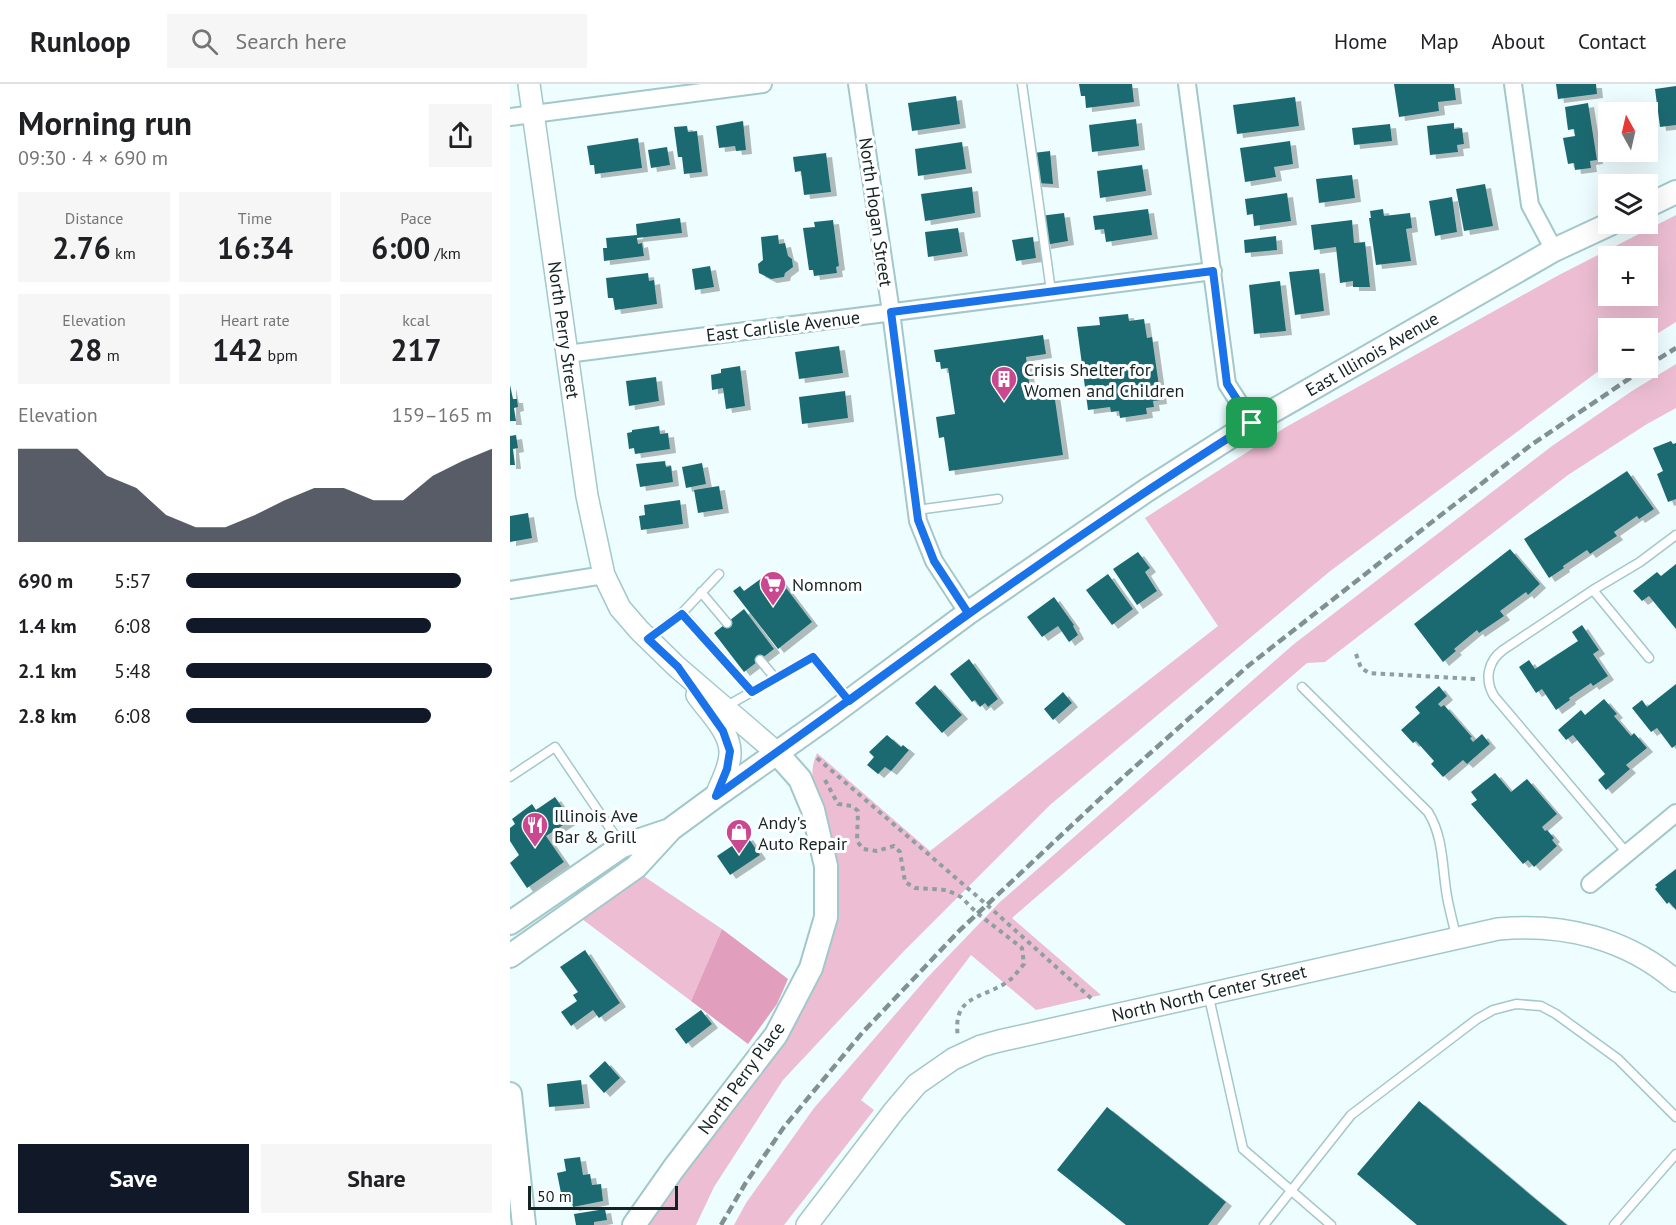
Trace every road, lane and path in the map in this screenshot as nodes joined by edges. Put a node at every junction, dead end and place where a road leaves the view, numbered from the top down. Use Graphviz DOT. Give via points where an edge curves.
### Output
graph roads {
  1 [pos="529,84"];
  2 [pos="762,84"];
  3 [pos="857,84"];
  4 [pos="1022,84"];
  5 [pos="1187,84"];
  6 [pos="1513,84"];
  7 [pos="696,88"];
  8 [pos="533,114"];
  9 [pos="510,117"];
  10 [pos="1676,192"];
  11 [pos="1658,201"];
  12 [pos="1598,230"];
  13 [pos="1554,250"];
  14 [pos="1213,271"];
  15 [pos="1051,291"];
  16 [pos="891,312"];
  17 [pos="567,354"];
  18 [pos="1252,423"];
  19 [pos="998,499"];
  20 [pos="917,510"];
  21 [pos="1676,535"];
  22 [pos="604,574"];
  23 [pos="719,574"];
  24 [pos="510,590"];
  25 [pos="1593,590"];
  26 [pos="701,592"];
  27 [pos="968,613"];
  28 [pos="682,614"];
  29 [pos="727,622"];
  30 [pos="648,639"];
  31 [pos="1356,654"];
  32 [pos="1649,658"];
  33 [pos="760,660"];
  34 [pos="678,667"];
  35 [pos="775,678"];
  36 [pos="1489,680"];
  37 [pos="1302,687"];
  38 [pos="752,692"];
  39 [pos="849,701"];
  40 [pos="724,708"];
  41 [pos="776,752"];
  42 [pos="817,758"];
  43 [pos="820,773"];
  44 [pos="510,777"];
  45 [pos="716,796"];
  46 [pos="1676,813"];
  47 [pos="671,829"];
  48 [pos="622,846"];
  49 [pos="1627,853"];
  50 [pos="1590,884"];
  51 [pos="534,907"];
  52 [pos="510,909"];
  53 [pos="510,923"];
  54 [pos="1456,937"];
  55 [pos="510,954"];
  56 [pos="1676,981"];
  57 [pos="1208,993"];
  58 [pos="1109,1015"];
  59 [pos="964,1053"];
  60 [pos="510,1094"];
  61 [pos="1676,1117"];
  62 [pos="1676,1154"];
  63 [pos="1291,1190"];
  64 [pos="522,1219"];
  65 [pos="634,1225"];
  66 [pos="807,1225"];
  67 [pos="1264,1225"];
  68 [pos="1331,1225"];
  69 [pos="1614,1225"];
  1 -- 8 [label="street, North Perry Street"];
  2 -- 7 [label="street"];
  3 -- 16 [label="street, North Hogan Street"];
  4 -- 15 [label="lane"];
  5 -- 14 [label="street"];
  6 -- 13 [label="street" via="1530,205"];
  7 -- 8 [label="street"];
  8 -- 9 [label="street"];
  8 -- 17 [label="street, North Perry Street"];
  10 -- 11 [label="main road"];
  12 -- 13 [label="main road, East Illinois Avenue"];
  13 -- 18 [label="main road, East Illinois Avenue"];
  14 -- 15 [label="street, East Carlisle Avenue"];
  14 -- 18 [label="street" via="1227,384"];
  15 -- 16 [label="street, East Carlisle Avenue"];
  16 -- 17 [label="street, East Carlisle Avenue"];
  16 -- 20 [label="street, North Hogan Street"];
  17 -- 22 [label="street, North Perry Street" via="587,496"];
  18 -- 27 [label="main road, East Illinois Avenue"];
  19 -- 20 [label="lane"];
  20 -- 27 [label="street, North Hogan Street" via="934,561"];
  21 -- 25 [label="lane"];
  22 -- 24 [label="street"];
  22 -- 30 [label="street" via="620,608"];
  23 -- 26 [label="lane"];
  25 -- 32 [label="lane"];
  25 -- 36 [label="lane" via="1499,653 1491,664"];
  26 -- 28 [label="lane"];
  26 -- 29 [label="lane"];
  27 -- 39 [label="main road, East Illinois Avenue"];
  28 -- 30 [label="lane"];
  28 -- 38 [label="lane"];
  30 -- 34 [label="street"];
  31 -- 36 [label="path" via="1361,668 1369,673"];
  33 -- 35 [label="lane"];
  34 -- 40 [label="street"];
  34 -- 45 [label="street" via="723,731 729,747 727,769"];
  35 -- 38 [label="lane"];
  35 -- 39 [label="lane" via="813,657"];
  36 -- 49 [label="lane" via="1498,702"];
  37 -- 54 [label="lane" via="1428,812 1440,840"];
  38 -- 40 [label="lane"];
  39 -- 41 [label="main road, East Illinois Avenue"];
  40 -- 41 [label="street"];
  41 -- 45 [label="main road, East Illinois Avenue"];
  41 -- 65 [label="main road, North Perry Place" via="800,778 813,810 826,866 826,917 811,968 776,1035"];
  42 -- 58 [label="path"];
  43 -- 59 [label="path" via="838,804 858,811 857,841 863,849 877,851 894,846 900,852 905,882 915,888 947,890 961,897 1022,948 1024,964 1017,974 1005,984 964,1003 957,1034"];
  44 -- 48 [label="lane" via="555,747"];
  45 -- 47 [label="main road, East Illinois Avenue"];
  46 -- 49 [label="street"];
  47 -- 48 [label="main road, East Illinois Avenue"];
  47 -- 55 [label="main road, East Illinois Avenue" via="636,867"];
  48 -- 51 [label="main road, East Illinois Avenue"];
  49 -- 50 [label="street"];
  51 -- 52 [label="street"];
  51 -- 53 [label="main road, East Illinois Avenue"];
  51 -- 55 [label="main road"];
  54 -- 56 [label="street, North North Center Street" via="1517,927 1581,933 1634,953"];
  54 -- 57 [label="street, North North Center Street"];
  57 -- 58 [label="street, North North Center Street"];
  57 -- 63 [label="lane" via="1243,1149"];
  58 -- 59 [label="street, North North Center Street"];
  59 -- 66 [label="street, North North Center Street" via="926,1076 908,1093"];
  60 -- 64 [label="main road"];
  61 -- 63 [label="lane" via="1618,1059 1556,1014 1541,1006 1516,1004 1477,1019 1352,1115"];
  62 -- 69 [label="lane"];
  63 -- 67 [label="lane"];
  63 -- 68 [label="lane"];
}
